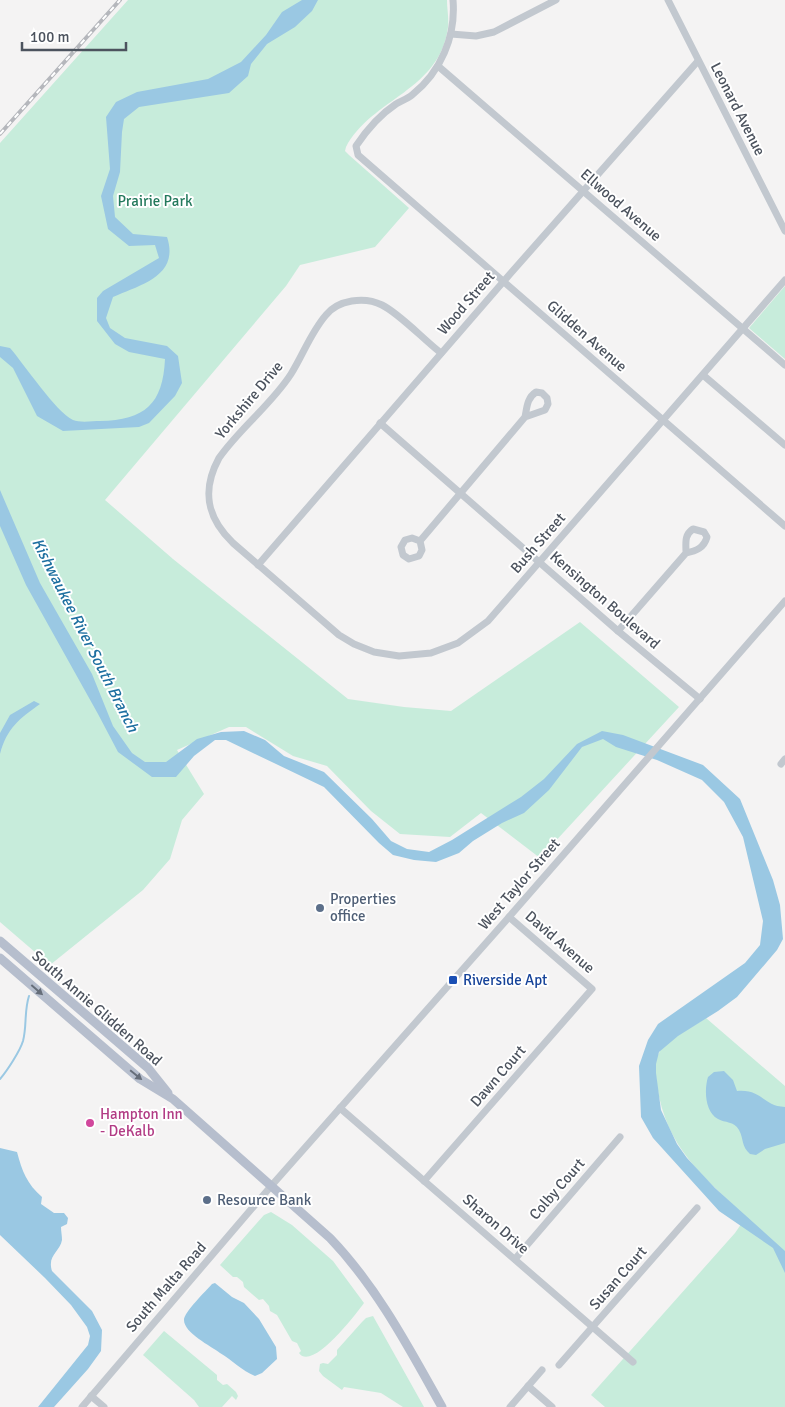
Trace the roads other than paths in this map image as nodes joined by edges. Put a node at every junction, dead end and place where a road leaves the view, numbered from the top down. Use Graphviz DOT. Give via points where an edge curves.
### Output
graph roads {
  1 [pos="452,0"];
  2 [pos="556,0"];
  3 [pos="668,0"];
  4 [pos="451,34"];
  5 [pos="698,61"];
  6 [pos="438,66"];
  7 [pos="584,191"];
  8 [pos="785,231"];
  9 [pos="785,280"];
  10 [pos="503,281"];
  11 [pos="743,329"];
  12 [pos="441,353"];
  13 [pos="785,365"];
  14 [pos="703,375"];
  15 [pos="526,417"];
  16 [pos="664,420"];
  17 [pos="380,423"];
  18 [pos="785,445"];
  19 [pos="460,494"];
  20 [pos="785,526"];
  21 [pos="420,541"];
  22 [pos="686,553"];
  23 [pos="539,562"];
  24 [pos="258,565"];
  25 [pos="785,601"];
  26 [pos="618,631"];
  27 [pos="700,699"];
  28 [pos="509,916"];
  29 [pos="0,942"];
  30 [pos="0,958"];
  31 [pos="592,988"];
  32 [pos="173,1099"];
  33 [pos="340,1108"];
  34 [pos="620,1137"];
  35 [pos="424,1181"];
  36 [pos="272,1185"];
  37 [pos="697,1208"];
  38 [pos="515,1259"];
  39 [pos="594,1327"];
  40 [pos="633,1362"];
  41 [pos="559,1365"];
  42 [pos="542,1370"];
  43 [pos="528,1386"];
  44 [pos="91,1396"];
  45 [pos="82,1407"];
  46 [pos="104,1407"];
  47 [pos="442,1407"];
  48 [pos="510,1407"];
  49 [pos="552,1407"];
  1 -- 4 [label="street"];
  2 -- 4 [label="street" via="494,32 476,36"];
  3 -- 5 [label="street, Leonard Avenue"];
  4 -- 6 [label="street"];
  5 -- 7 [label="street, Wood Street"];
  5 -- 8 [label="street, Leonard Avenue"];
  6 -- 7 [label="street, Ellwood Avenue"];
  6 -- 10 [label="street, Glidden Avenue" via="418,90 379,119 361,138 356,152"];
  7 -- 10 [label="street, Wood Street"];
  7 -- 11 [label="street, Ellwood Avenue"];
  9 -- 11 [label="street, Bush Street"];
  10 -- 12 [label="street, Wood Street"];
  10 -- 16 [label="street, Glidden Avenue"];
  11 -- 13 [label="street, Ellwood Avenue"];
  11 -- 14 [label="street, Bush Street"];
  12 -- 17 [label="street, Wood Street"];
  12 -- 24 [label="street, Yorkshire Drive" via="378,303 348,302 325,315 279,390 219,458 210,482 208,501 216,524"];
  14 -- 16 [label="street, Bush Street"];
  14 -- 18 [label="street"];
  15 -- 19 [label="street"];
  16 -- 20 [label="street, Glidden Avenue"];
  16 -- 23 [label="street, Bush Street"];
  17 -- 19 [label="street, Kensington Boulevard"];
  17 -- 24 [label="street, Wood Street"];
  19 -- 21 [label="street"];
  19 -- 23 [label="street, Kensington Boulevard"];
  22 -- 26 [label="street"];
  23 -- 24 [label="street, Bush Street" via="488,621 464,640 431,653 399,656 368,650 344,638"];
  23 -- 26 [label="street, Kensington Boulevard"];
  25 -- 27 [label="street, West Taylor Street"];
  26 -- 27 [label="street, Kensington Boulevard"];
  27 -- 28 [label="street, West Taylor Street"];
  28 -- 31 [label="street, David Avenue"];
  28 -- 33 [label="street, West Taylor Street"];
  29 -- 32 [label="main road, South Annie Glidden Road" via="148,1068"];
  30 -- 32 [label="main road, South Annie Glidden Road, one-way" via="140,1079"];
  31 -- 35 [label="street, Dawn Court"];
  32 -- 36 [label="main road, South Annie Glidden Road"];
  33 -- 35 [label="street, Sharon Drive"];
  33 -- 36 [label="street, West Taylor Street"];
  34 -- 38 [label="street, Colby Court"];
  35 -- 38 [label="street, Sharon Drive"];
  36 -- 44 [label="street, South Malta Road"];
  36 -- 47 [label="main road, South Annie Glidden Road" via="330,1238 361,1274"];
  37 -- 39 [label="street, Susan Court"];
  38 -- 39 [label="street, Sharon Drive"];
  39 -- 40 [label="street, Sharon Drive"];
  39 -- 41 [label="street, Susan Court"];
  42 -- 43 [label="street"];
  43 -- 48 [label="street"];
  43 -- 49 [label="street"];
  44 -- 45 [label="street, South Malta Road"];
  44 -- 46 [label="street"];
}
